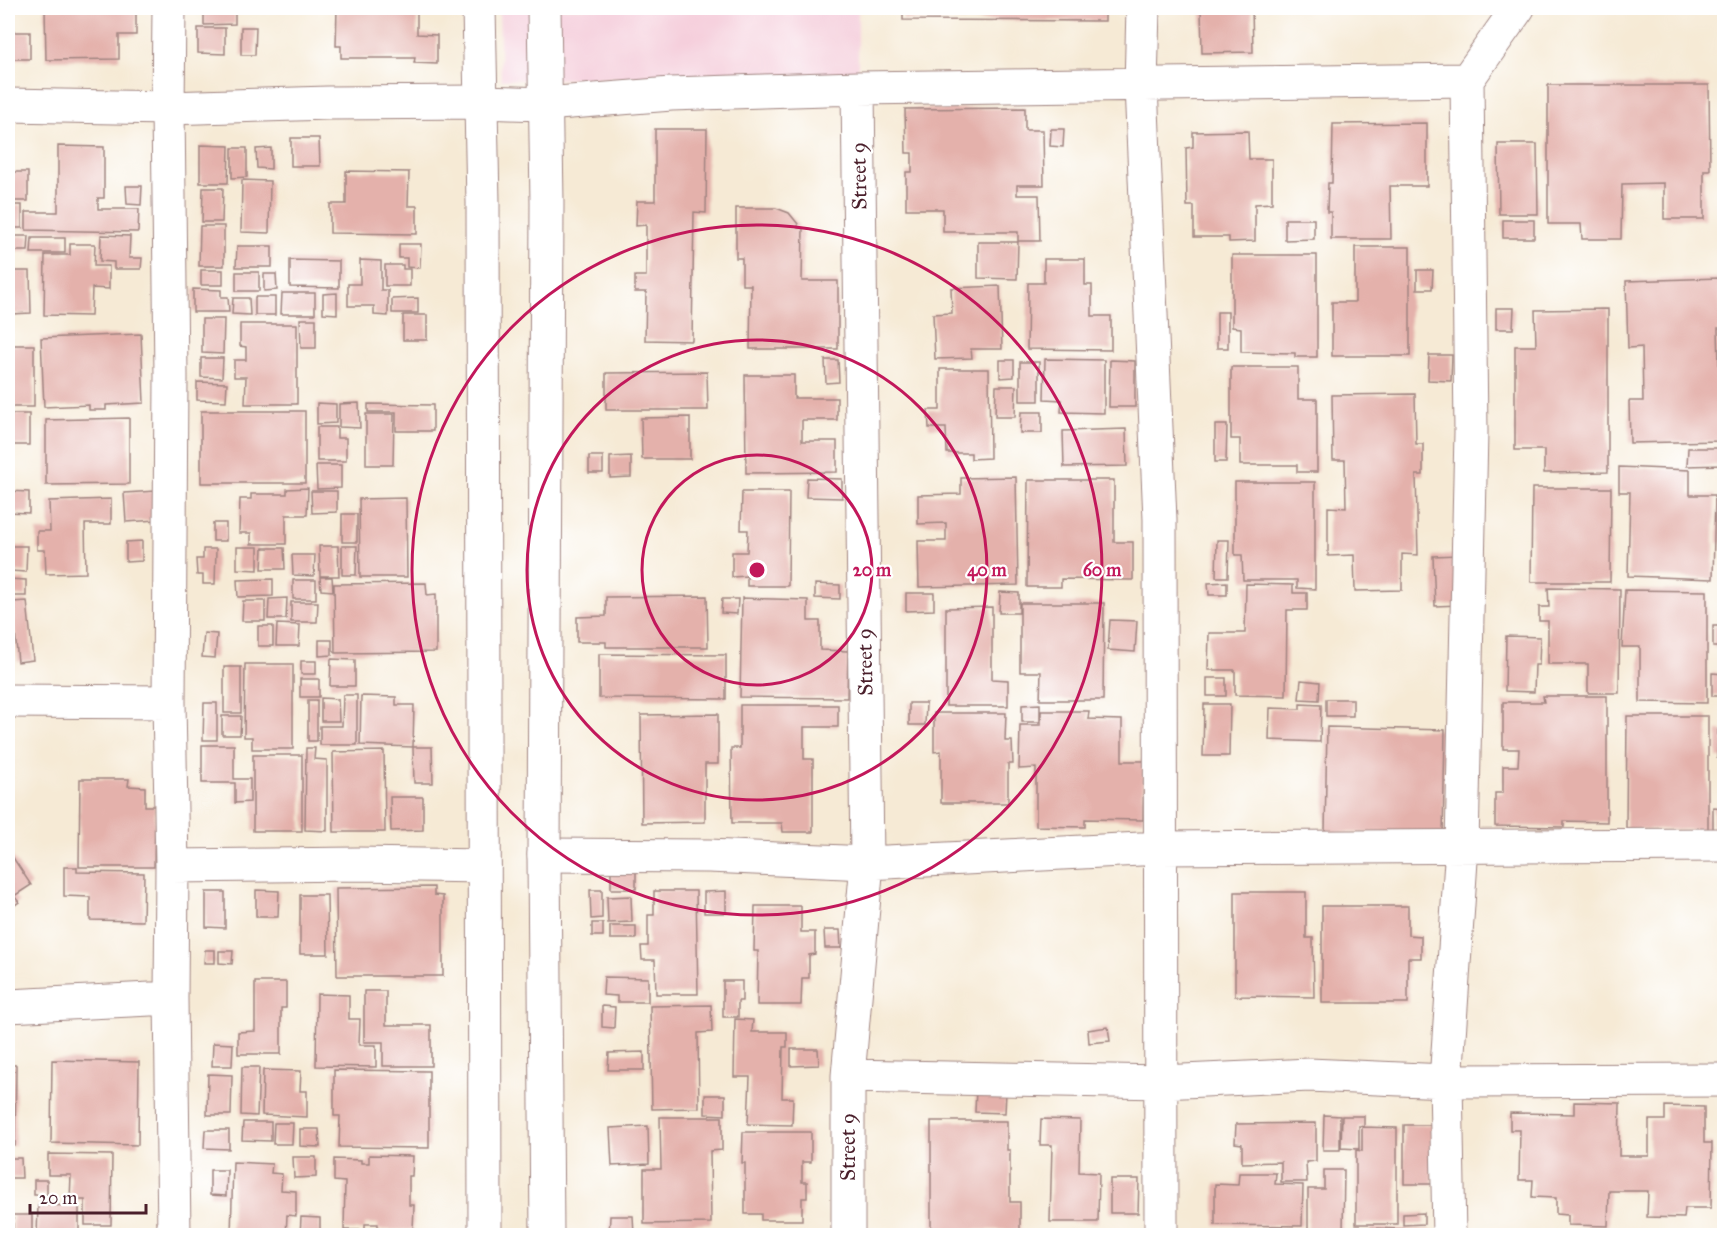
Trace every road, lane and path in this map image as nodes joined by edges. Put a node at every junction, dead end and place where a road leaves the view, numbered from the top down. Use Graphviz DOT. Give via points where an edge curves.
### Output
graph roads {
  1 [pos="169,8"];
  2 [pos="479,8"];
  3 [pos="543,8"];
  4 [pos="1143,8"];
  5 [pos="1518,8"];
  6 [pos="1467,80"];
  7 [pos="1141,86"];
  8 [pos="858,88"];
  9 [pos="481,102"];
  10 [pos="545,104"];
  11 [pos="8,105"];
  12 [pos="168,108"];
  13 [pos="8,701"];
  14 [pos="170,702"];
  15 [pos="1725,845"];
  16 [pos="1462,846"];
  17 [pos="1160,848"];
  18 [pos="544,855"];
  19 [pos="867,863"];
  20 [pos="172,866"];
  21 [pos="484,866"];
  22 [pos="171,998"];
  23 [pos="8,1005"];
  24 [pos="848,1076"];
  25 [pos="1725,1080"];
  26 [pos="1446,1081"];
  27 [pos="1162,1082"];
  28 [pos="174,1236"];
  29 [pos="485,1236"];
  30 [pos="547,1236"];
  31 [pos="848,1236"];
  32 [pos="1161,1236"];
  33 [pos="1449,1236"];
  1 -- 12 [label="street"];
  2 -- 9 [label="street"];
  3 -- 10 [label="street"];
  4 -- 7 [label="street"];
  5 -- 6 [label="street"];
  6 -- 7 [label="street"];
  6 -- 16 [label="street" via="1471,432"];
  7 -- 8 [label="street"];
  7 -- 17 [label="street" via="1160,519"];
  8 -- 10 [label="street" via="671,93"];
  8 -- 19 [label="street, Street 9"];
  9 -- 10 [label="street"];
  9 -- 12 [label="street"];
  9 -- 21 [label="street"];
  10 -- 18 [label="street"];
  11 -- 12 [label="street"];
  12 -- 14 [label="street"];
  13 -- 14 [label="street"];
  14 -- 20 [label="street"];
  15 -- 16 [label="street"];
  16 -- 17 [label="street"];
  16 -- 26 [label="street"];
  17 -- 19 [label="street"];
  17 -- 27 [label="street"];
  18 -- 19 [label="street" via="709,856"];
  18 -- 30 [label="street"];
  19 -- 24 [label="street, Street 9"];
  20 -- 21 [label="street"];
  20 -- 22 [label="street"];
  21 -- 29 [label="street"];
  22 -- 23 [label="street"];
  22 -- 28 [label="street"];
  24 -- 27 [label="street"];
  24 -- 31 [label="street, Street 9"];
  25 -- 26 [label="street"];
  26 -- 27 [label="street" via="1309,1075"];
  26 -- 33 [label="street"];
  27 -- 32 [label="street"];
}
